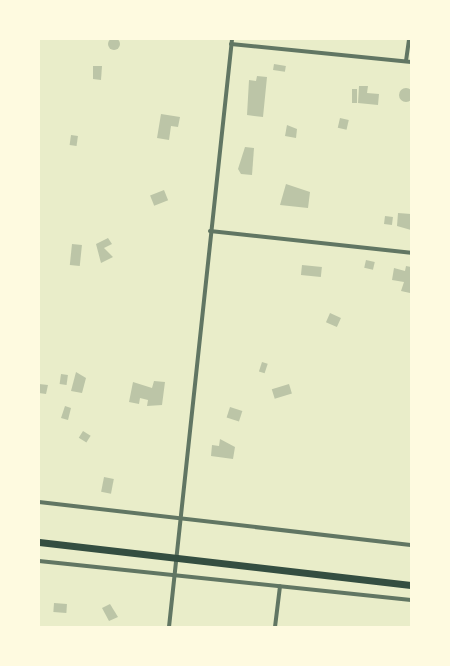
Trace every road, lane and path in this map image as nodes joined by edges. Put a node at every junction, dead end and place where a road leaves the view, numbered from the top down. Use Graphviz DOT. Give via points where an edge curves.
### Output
graph roads {
  1 [pos="232,39"];
  2 [pos="409,39"];
  3 [pos="231,44"];
  4 [pos="406,61"];
  5 [pos="411,62"];
  6 [pos="210,231"];
  7 [pos="411,252"];
  8 [pos="39,502"];
  9 [pos="180,518"];
  10 [pos="39,542"];
  11 [pos="411,545"];
  12 [pos="176,559"];
  13 [pos="39,562"];
  14 [pos="174,578"];
  15 [pos="411,585"];
  16 [pos="280,586"];
  17 [pos="411,600"];
  18 [pos="169,627"];
  19 [pos="275,627"];
  1 -- 3 [label="street"];
  2 -- 4 [label="street"];
  3 -- 4 [label="street"];
  3 -- 6 [label="street"];
  4 -- 5 [label="street"];
  6 -- 7 [label="street"];
  6 -- 9 [label="street" via="196,404"];
  8 -- 9 [label="street"];
  9 -- 11 [label="street"];
  9 -- 12 [label="street"];
  10 -- 12 [label="highway"];
  12 -- 14 [label="street"];
  12 -- 15 [label="highway"];
  13 -- 14 [label="street"];
  14 -- 16 [label="street"];
  14 -- 18 [label="street"];
  16 -- 17 [label="street"];
  16 -- 19 [label="street"];
}
